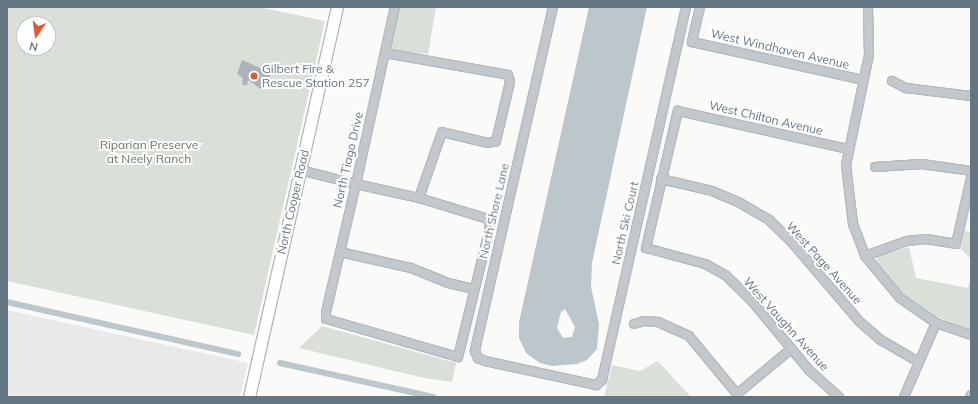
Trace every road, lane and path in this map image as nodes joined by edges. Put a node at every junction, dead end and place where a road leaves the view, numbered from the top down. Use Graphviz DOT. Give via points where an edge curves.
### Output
graph roads {
  1 [pos="337,7"];
  2 [pos="395,7"];
  3 [pos="553,7"];
  4 [pos="686,7"];
  5 [pos="700,7"];
  6 [pos="868,7"];
  7 [pos="384,54"];
  8 [pos="864,80"];
  9 [pos="892,81"];
  10 [pos="971,96"];
  11 [pos="848,149"];
  12 [pos="875,167"];
  13 [pos="300,170"];
  14 [pos="971,171"];
  15 [pos="971,178"];
  16 [pos="661,179"];
  17 [pos="356,184"];
  18 [pos="419,198"];
  19 [pos="340,252"];
  20 [pos="865,256"];
  21 [pos="474,289"];
  22 [pos="936,323"];
  23 [pos="634,324"];
  24 [pos="971,335"];
  25 [pos="790,350"];
  26 [pos="917,361"];
  27 [pos="540,373"];
  28 [pos="249,397"];
  29 [pos="840,397"];
  30 [pos="904,397"];
  1 -- 13 [label="main road, North Cooper Road"];
  2 -- 7 [label="street, North Tiago Drive"];
  3 -- 27 [label="street, North Shore Lane" via="475,351 478,358 485,361"];
  4 -- 27 [label="street, North Ski Court" via="602,380 593,385"];
  5 -- 8 [label="street, West Windhaven Avenue" via="692,42"];
  6 -- 8 [label="street" via="870,37"];
  7 -- 17 [label="street, North Tiago Drive"];
  7 -- 18 [label="street" via="508,75 510,82 496,141 488,143 442,132"];
  8 -- 11 [label="street"];
  9 -- 10 [label="street" via="906,88"];
  11 -- 16 [label="street, West Chilton Avenue" via="678,110"];
  11 -- 20 [label="street" via="846,165 849,208"];
  12 -- 14 [label="street" via="922,164"];
  13 -- 17 [label="street"];
  13 -- 28 [label="main road, North Cooper Road"];
  15 -- 20 [label="street" via="956,244 926,239 907,241"];
  16 -- 25 [label="street, West Vaughn Avenue" via="646,248 705,264 725,275 751,300"];
  16 -- 26 [label="street, West Page Avenue" via="712,191 740,203 769,220 789,239 860,322 881,340"];
  17 -- 18 [label="street"];
  17 -- 19 [label="street, North Tiago Drive"];
  18 -- 21 [label="street" via="488,219 490,227"];
  19 -- 21 [label="street" via="411,268 448,283"];
  19 -- 21 [label="street, North Tiago Drive" via="326,319 458,357"];
  20 -- 22 [label="street" via="900,298"];
  22 -- 24 [label="street"];
  22 -- 26 [label="street"];
  23 -- 25 [label="street" via="644,320 658,322 689,336 737,394"];
  25 -- 29 [label="street, West Vaughn Avenue"];
  26 -- 30 [label="street"];
}
